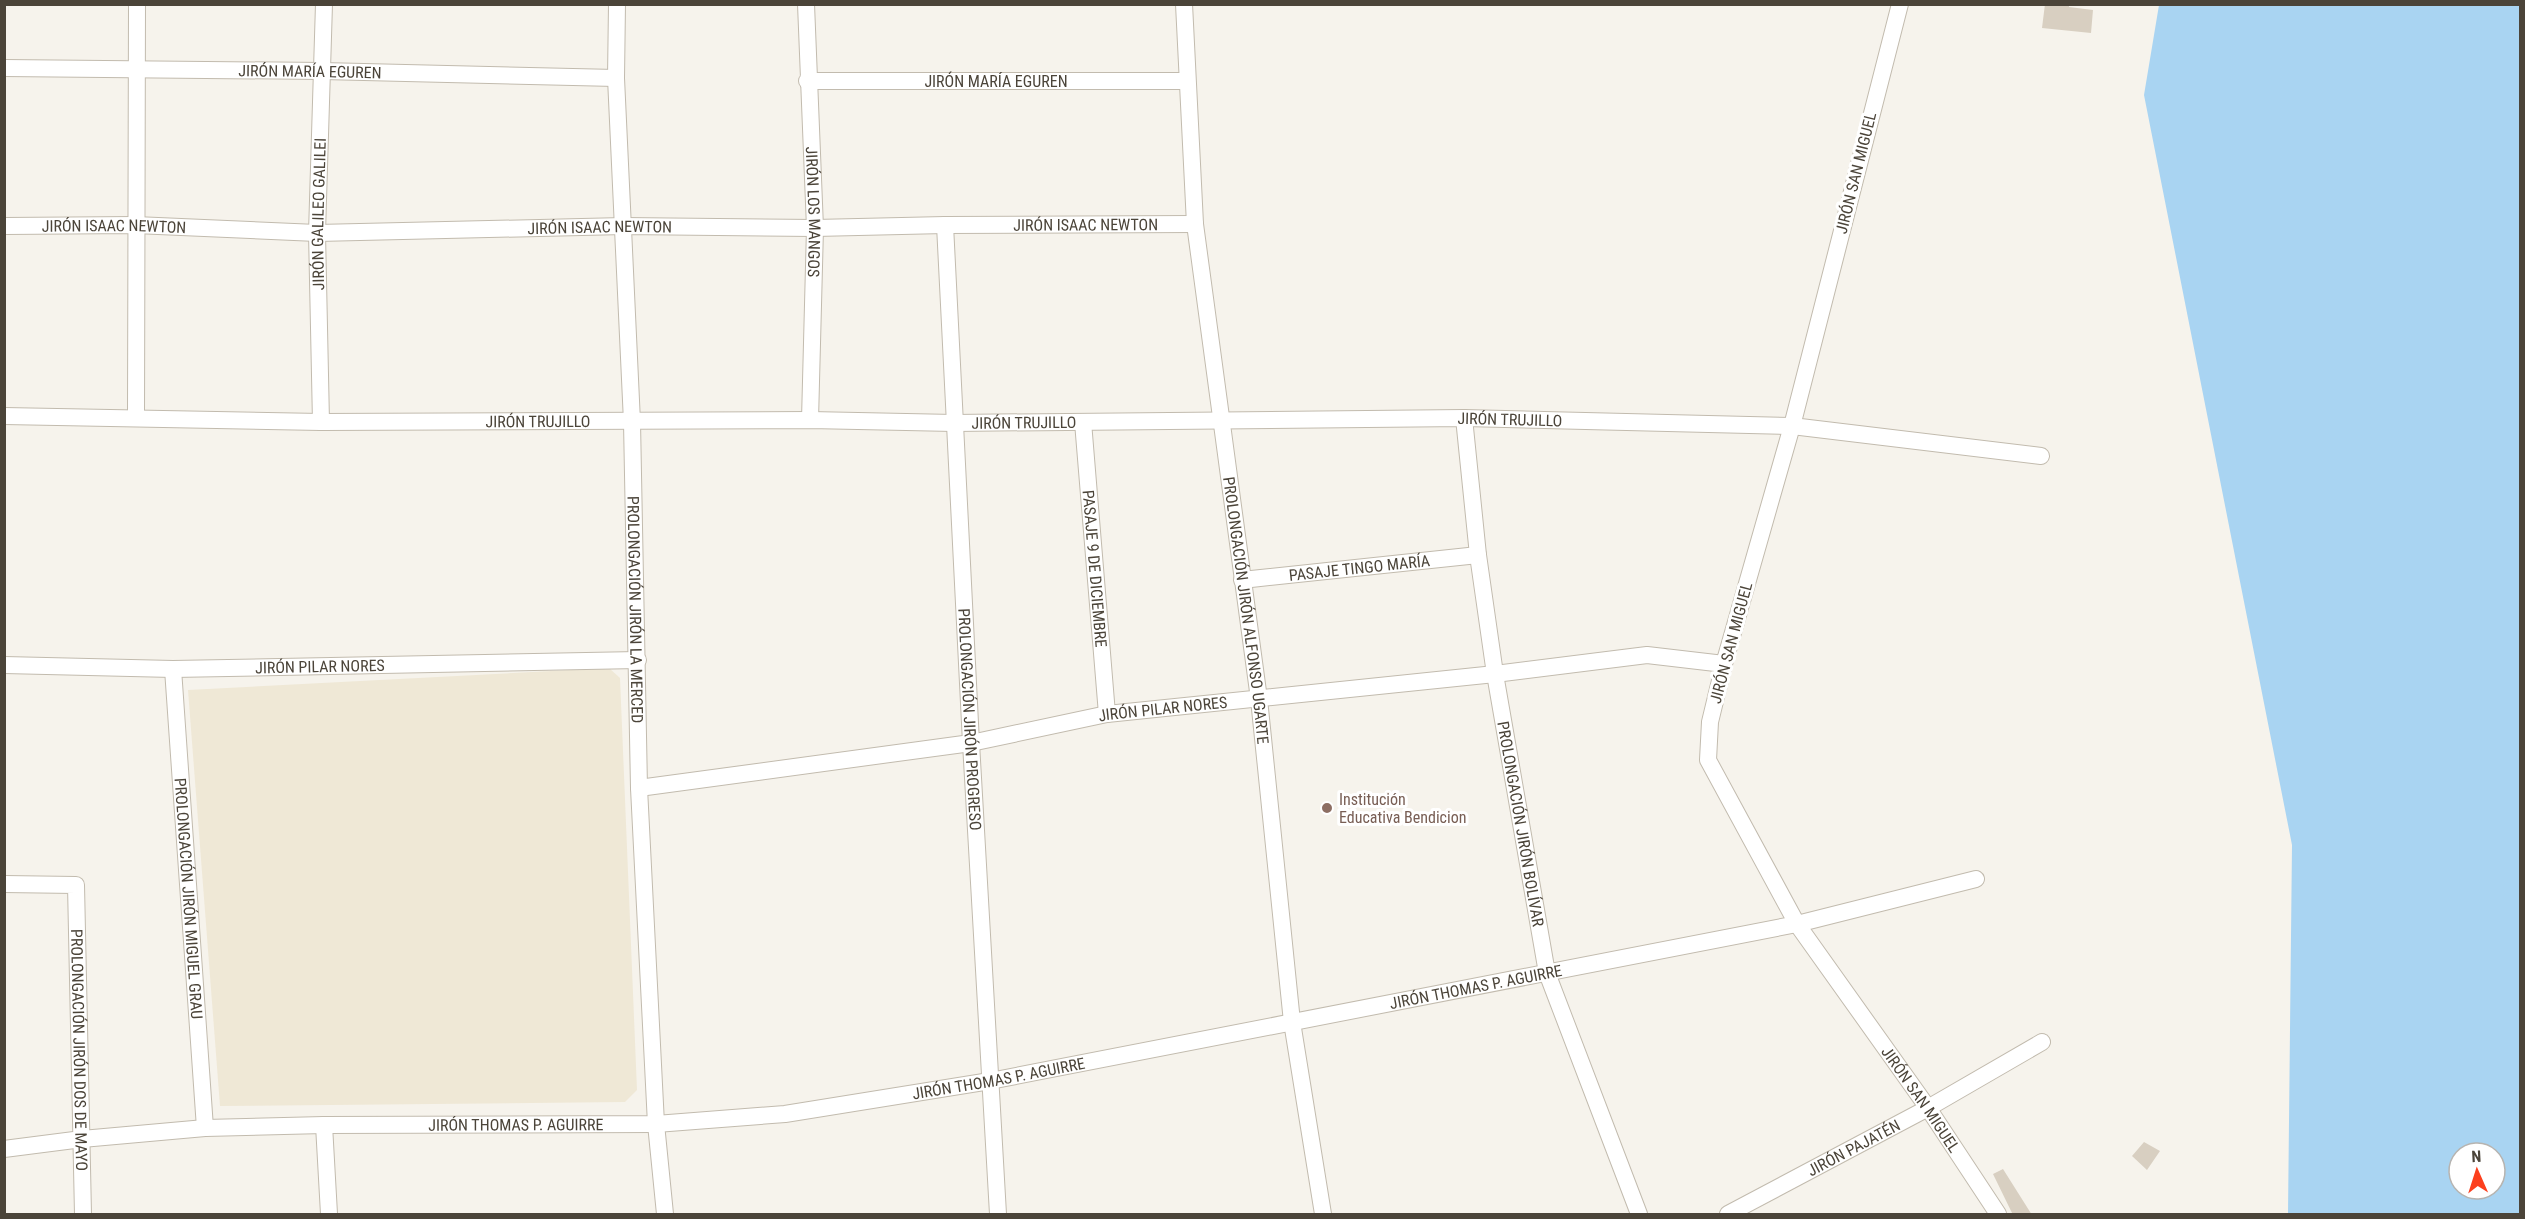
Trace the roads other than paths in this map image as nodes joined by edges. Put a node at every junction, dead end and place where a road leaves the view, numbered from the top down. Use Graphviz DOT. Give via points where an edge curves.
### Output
graph roads {
  1 [pos="137,4"];
  2 [pos="324,4"];
  3 [pos="617,4"];
  4 [pos="806,4"];
  5 [pos="1184,4"];
  6 [pos="1899,4"];
  7 [pos="4,68"];
  8 [pos="135,70"];
  9 [pos="322,70"];
  10 [pos="616,78"];
  11 [pos="807,81"];
  12 [pos="1186,81"];
  13 [pos="1196,224"];
  14 [pos="135,225"];
  15 [pos="945,225"];
  16 [pos="4,226"];
  17 [pos="624,226"];
  18 [pos="815,228"];
  19 [pos="317,233"];
  20 [pos="4,416"];
  21 [pos="136,417"];
  22 [pos="1464,418"];
  23 [pos="810,420"];
  24 [pos="321,422"];
  25 [pos="632,422"];
  26 [pos="1083,422"];
  27 [pos="1220,422"];
  28 [pos="954,423"];
  29 [pos="1792,426"];
  30 [pos="2041,456"];
  31 [pos="1478,555"];
  32 [pos="1242,580"];
  33 [pos="638,660"];
  34 [pos="1724,664"];
  35 [pos="4,665"];
  36 [pos="173,669"];
  37 [pos="1495,674"];
  38 [pos="1259,699"];
  39 [pos="1107,714"];
  40 [pos="970,743"];
  41 [pos="639,788"];
  42 [pos="1976,879"];
  43 [pos="4,884"];
  44 [pos="1797,924"];
  45 [pos="1547,973"];
  46 [pos="1292,1022"];
  47 [pos="2042,1042"];
  48 [pos="990,1081"];
  49 [pos="1928,1108"];
  50 [pos="657,1124"];
  51 [pos="324,1125"];
  52 [pos="205,1128"];
  53 [pos="82,1139"];
  54 [pos="4,1149"];
  55 [pos="83,1215"];
  56 [pos="329,1215"];
  57 [pos="665,1215"];
  58 [pos="998,1215"];
  59 [pos="1323,1215"];
  60 [pos="1640,1215"];
  61 [pos="1728,1215"];
  62 [pos="1998,1215"];
  1 -- 8 [label="street"];
  2 -- 9 [label="street, JIRÓN GALILEO GALILEI"];
  3 -- 10 [label="street, PROLONGACIÓN JIRÓN LA MERCED"];
  4 -- 11 [label="street, JIRÓN LOS MANGOS"];
  5 -- 12 [label="street, PROLONGACIÓN JIRÓN ALFONSO UGARTE"];
  6 -- 29 [label="street, JIRÓN SAN MIGUEL"];
  7 -- 8 [label="street, JIRÓN MARÍA EGUREN"];
  8 -- 9 [label="street, JIRÓN MARÍA EGUREN"];
  8 -- 14 [label="street"];
  9 -- 10 [label="street, JIRÓN MARÍA EGUREN"];
  9 -- 19 [label="street, JIRÓN GALILEO GALILEI"];
  10 -- 17 [label="street, PROLONGACIÓN JIRÓN LA MERCED"];
  11 -- 12 [label="street, JIRÓN MARÍA EGUREN"];
  11 -- 18 [label="street, JIRÓN LOS MANGOS"];
  12 -- 13 [label="street, PROLONGACIÓN JIRÓN ALFONSO UGARTE"];
  13 -- 15 [label="street, JIRÓN ISAAC NEWTON"];
  13 -- 27 [label="street, PROLONGACIÓN JIRÓN ALFONSO UGARTE"];
  14 -- 16 [label="street, JIRÓN ISAAC NEWTON"];
  14 -- 19 [label="street, JIRÓN ISAAC NEWTON"];
  14 -- 21 [label="street"];
  15 -- 18 [label="street, JIRÓN ISAAC NEWTON"];
  15 -- 28 [label="street, PROLONGACIÓN JIRÓN PROGRESO"];
  17 -- 18 [label="street, JIRÓN ISAAC NEWTON"];
  17 -- 19 [label="street, JIRÓN ISAAC NEWTON"];
  17 -- 25 [label="street, PROLONGACIÓN JIRÓN LA MERCED"];
  18 -- 23 [label="street, JIRÓN LOS MANGOS"];
  19 -- 24 [label="street, JIRÓN GALILEO GALILEI"];
  20 -- 21 [label="street, JIRÓN TRUJILLO"];
  21 -- 24 [label="street, JIRÓN TRUJILLO"];
  22 -- 27 [label="street, JIRÓN TRUJILLO"];
  22 -- 29 [label="street, JIRÓN TRUJILLO"];
  22 -- 31 [label="street, PROLONGACIÓN JIRÓN BOLÍVAR"];
  23 -- 25 [label="street, JIRÓN TRUJILLO"];
  23 -- 28 [label="street, JIRÓN TRUJILLO"];
  24 -- 25 [label="street, JIRÓN TRUJILLO"];
  25 -- 33 [label="street, PROLONGACIÓN JIRÓN LA MERCED"];
  26 -- 27 [label="street, JIRÓN TRUJILLO"];
  26 -- 28 [label="street, JIRÓN TRUJILLO"];
  26 -- 39 [label="street, PASAJE 9 DE DICIEMBRE"];
  27 -- 32 [label="street, PROLONGACIÓN JIRÓN ALFONSO UGARTE"];
  28 -- 40 [label="street, PROLONGACIÓN JIRÓN PROGRESO"];
  29 -- 30 [label="street, JIRÓN TRUJILLO"];
  29 -- 34 [label="street, JIRÓN SAN MIGUEL"];
  31 -- 32 [label="street, PASAJE TINGO MARÍA"];
  31 -- 37 [label="street, PROLONGACIÓN JIRÓN BOLÍVAR"];
  32 -- 38 [label="street, PROLONGACIÓN JIRÓN ALFONSO UGARTE"];
  33 -- 36 [label="street, JIRÓN PILAR NORES"];
  33 -- 41 [label="street, PROLONGACIÓN JIRÓN LA MERCED"];
  34 -- 37 [label="street, JIRÓN PILAR NORES" via="1647,655"];
  34 -- 44 [label="street, JIRÓN SAN MIGUEL" via="1710,722 1708,760"];
  35 -- 36 [label="street, JIRÓN PILAR NORES"];
  36 -- 52 [label="street, PROLONGACIÓN JIRÓN MIGUEL GRAU"];
  37 -- 38 [label="street, JIRÓN PILAR NORES"];
  37 -- 45 [label="street, PROLONGACIÓN JIRÓN BOLÍVAR"];
  38 -- 39 [label="street, JIRÓN PILAR NORES"];
  38 -- 46 [label="street, PROLONGACIÓN JIRÓN ALFONSO UGARTE"];
  39 -- 40 [label="street, JIRÓN PILAR NORES"];
  40 -- 41 [label="street, JIRÓN PILAR NORES"];
  40 -- 48 [label="street, PROLONGACIÓN JIRÓN PROGRESO"];
  41 -- 50 [label="street, PROLONGACIÓN JIRÓN LA MERCED"];
  42 -- 44 [label="street, JIRÓN THOMAS P. AGUIRRE"];
  43 -- 53 [label="street, PROLONGACIÓN JIRÓN DOS DE MAYO" via="76,885"];
  44 -- 45 [label="street, JIRÓN THOMAS P. AGUIRRE"];
  44 -- 49 [label="street, JIRÓN SAN MIGUEL"];
  45 -- 46 [label="street, JIRÓN THOMAS P. AGUIRRE"];
  45 -- 60 [label="street, PROLONGACIÓN JIRÓN BOLÍVAR"];
  46 -- 48 [label="street, JIRÓN THOMAS P. AGUIRRE"];
  46 -- 59 [label="street, PROLONGACIÓN JIRÓN ALFONSO UGARTE"];
  47 -- 49 [label="street, JIRÓN PAJATÉN"];
  48 -- 50 [label="street, JIRÓN THOMAS P. AGUIRRE" via="784,1114"];
  48 -- 58 [label="street, PROLONGACIÓN JIRÓN PROGRESO"];
  49 -- 61 [label="street, JIRÓN PAJATÉN"];
  49 -- 62 [label="street, JIRÓN SAN MIGUEL"];
  50 -- 51 [label="street, JIRÓN THOMAS P. AGUIRRE"];
  50 -- 57 [label="street, PROLONGACIÓN JIRÓN LA MERCED"];
  51 -- 52 [label="street, JIRÓN THOMAS P. AGUIRRE"];
  51 -- 56 [label="street"];
  52 -- 53 [label="street, JIRÓN THOMAS P. AGUIRRE"];
  53 -- 54 [label="street, JIRÓN THOMAS P. AGUIRRE"];
  53 -- 55 [label="street, PROLONGACIÓN JIRÓN DOS DE MAYO"];
}
